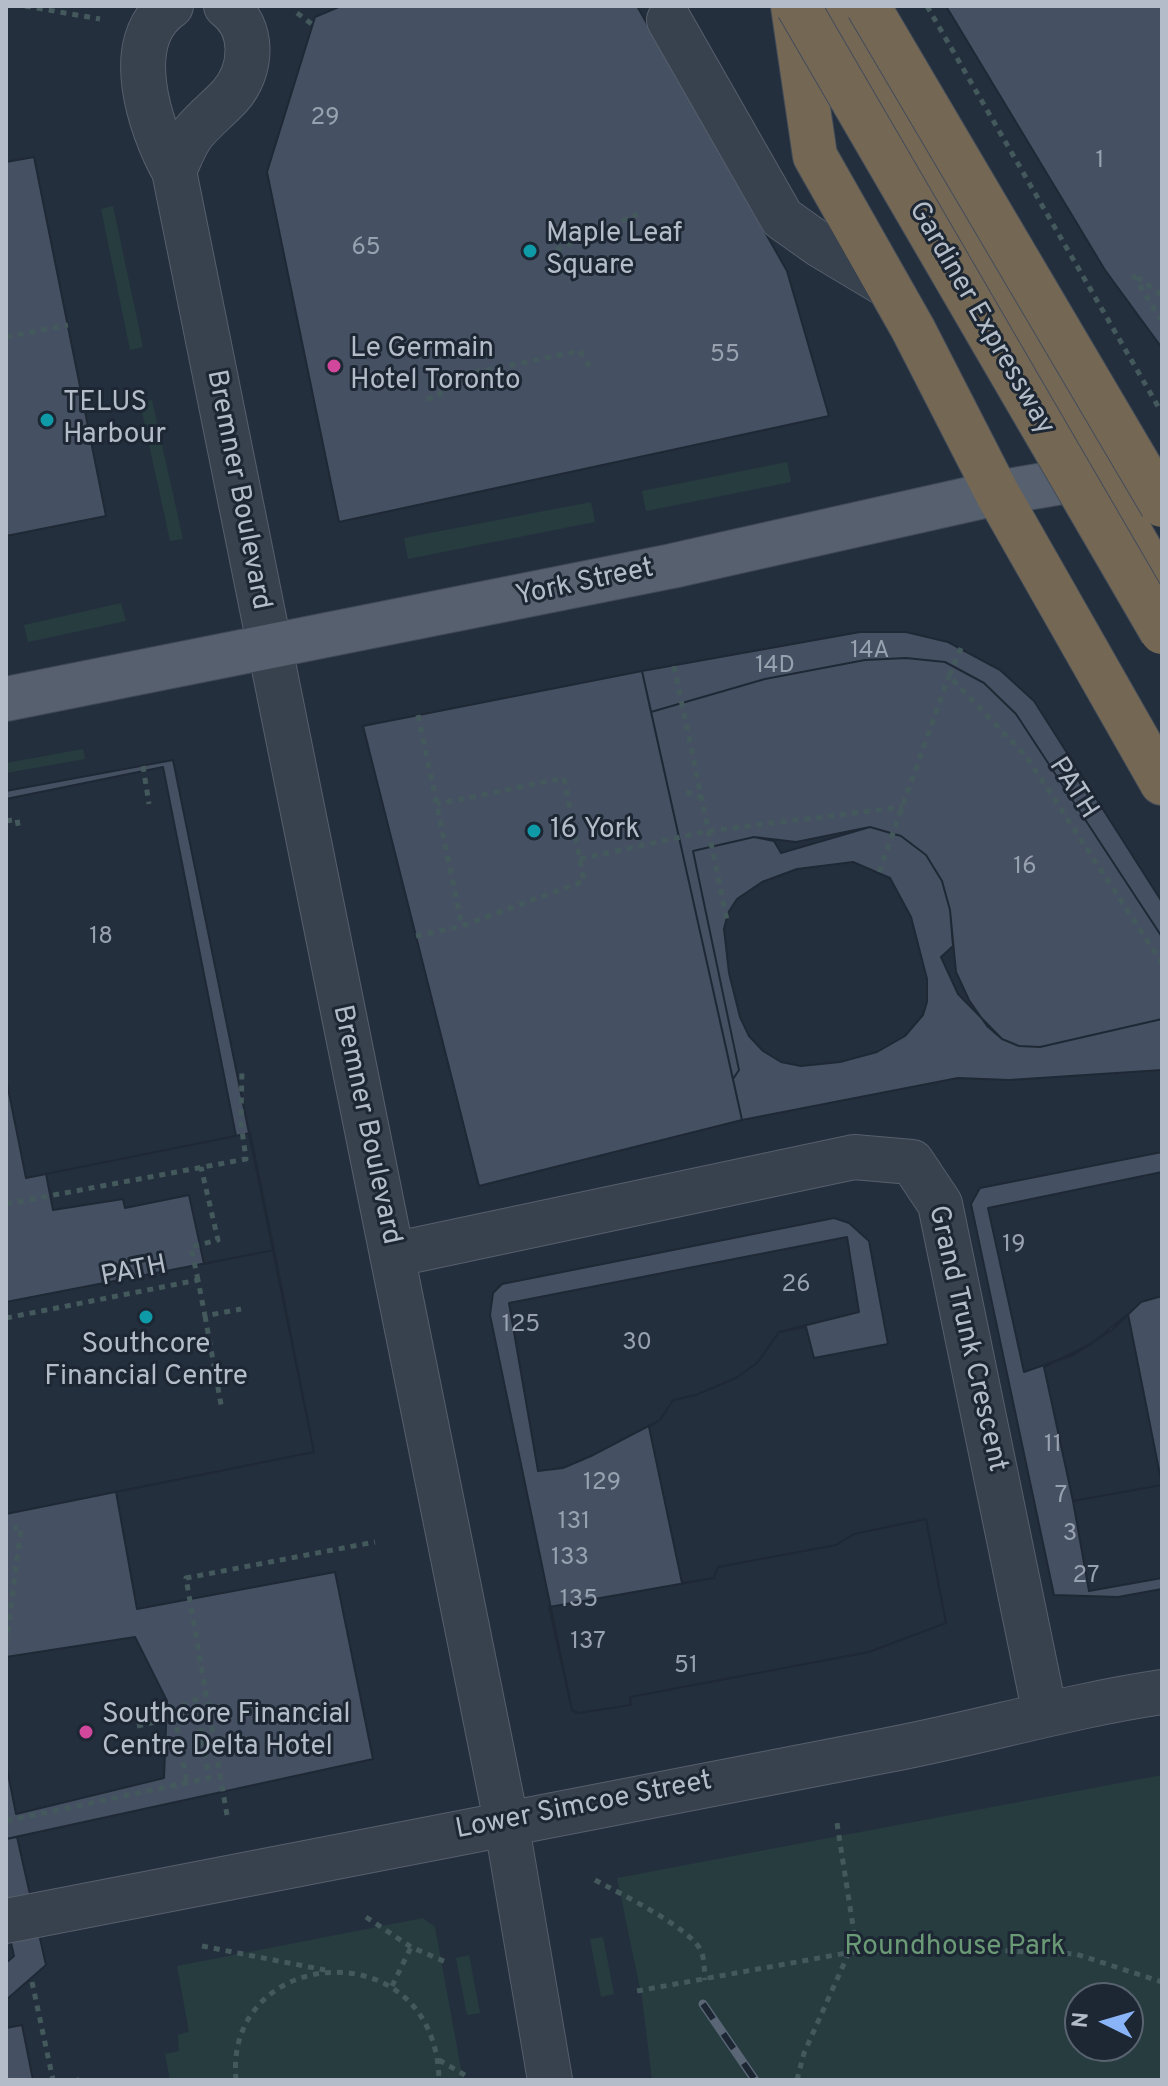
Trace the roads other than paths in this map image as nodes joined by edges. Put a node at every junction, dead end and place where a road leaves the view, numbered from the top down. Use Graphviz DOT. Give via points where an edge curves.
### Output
graph roads {
  1 [pos="171,6"];
  2 [pos="228,6"];
  3 [pos="796,6"];
  4 [pos="827,6"];
  5 [pos="868,6"];
  6 [pos="669,20"];
  7 [pos="174,171"];
  8 [pos="887,285"];
  9 [pos="1162,462"];
  10 [pos="1097,477"];
  11 [pos="997,493"];
  12 [pos="1162,505"];
  13 [pos="1162,588"];
  14 [pos="1162,632"];
  15 [pos="269,648"];
  16 [pos="6,699"];
  17 [pos="1162,783"];
  18 [pos="392,1255"];
  19 [pos="1162,1692"];
  20 [pos="1045,1714"];
  21 [pos="506,1821"];
  22 [pos="6,1921"];
  23 [pos="550,2080"];
  1 -- 7 [label="street, Bremner Boulevard" via="152,28 144,62 155,138"];
  2 -- 7 [label="street" via="246,35 245,68 232,94 196,130"];
  3 -- 8 [label="highway" via="815,156"];
  3 -- 14 [label="highway, Gardiner Expressway, bridge"];
  4 -- 10 [label="highway"];
  5 -- 12 [label="highway, bridge"];
  6 -- 8 [label="street" via="782,218"];
  7 -- 15 [label="street, Bremner Boulevard"];
  8 -- 11 [label="highway"];
  9 -- 10 [label="main road, York Street"];
  10 -- 11 [label="main road, York Street"];
  10 -- 13 [label="highway"];
  11 -- 15 [label="main road, York Street"];
  11 -- 17 [label="highway"];
  15 -- 16 [label="main road, York Street"];
  15 -- 18 [label="street, Bremner Boulevard"];
  18 -- 20 [label="street, Grand Trunk Crescent" via="854,1157 912,1162 940,1204"];
  18 -- 21 [label="street, Bremner Boulevard"];
  19 -- 20 [label="street, Lower Simcoe Street"];
  20 -- 21 [label="street, Lower Simcoe Street" via="908,1747"];
  21 -- 22 [label="street, Lower Simcoe Street"];
  21 -- 23 [label="street, Bremner Boulevard"];
}
